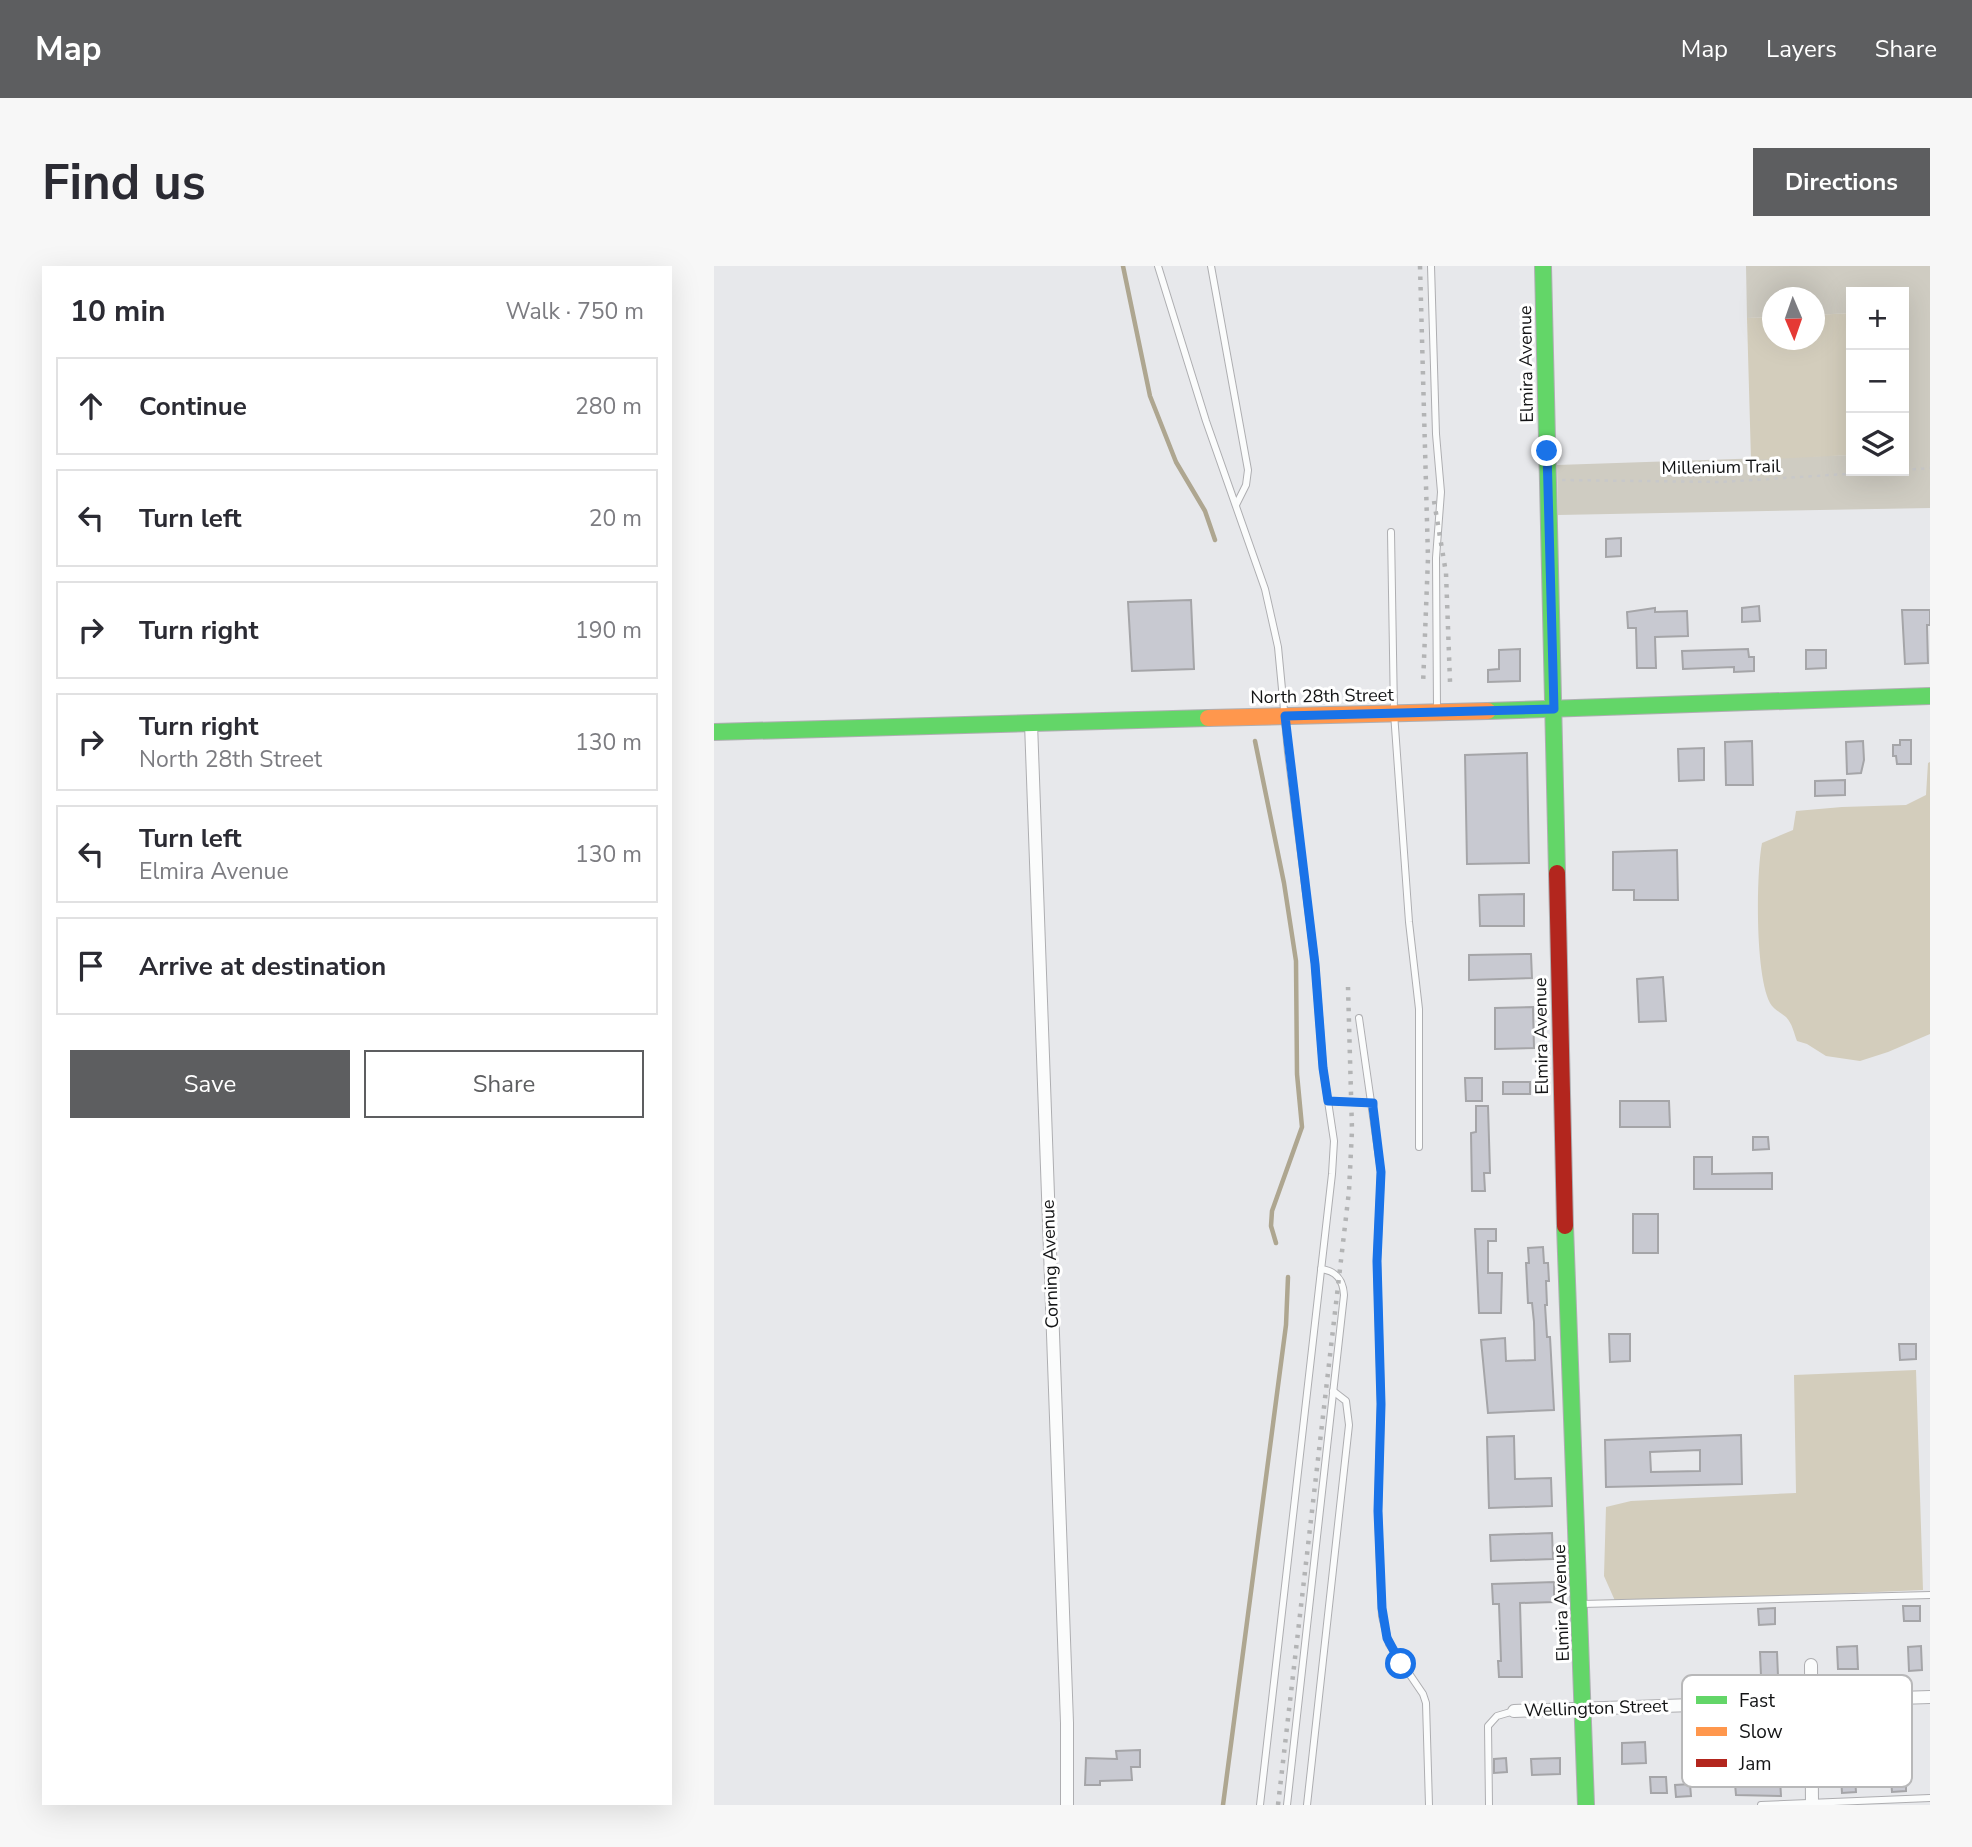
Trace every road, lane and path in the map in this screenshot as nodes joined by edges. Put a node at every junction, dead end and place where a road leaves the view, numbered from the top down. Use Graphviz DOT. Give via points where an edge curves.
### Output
graph roads {
  1 [pos="1158,266"];
  2 [pos="1211,266"];
  3 [pos="1431,266"];
  4 [pos="1543,266"];
  5 [pos="1930,468"];
  6 [pos="1909,470"];
  7 [pos="1846,474"];
  8 [pos="1548,480"];
  9 [pos="1236,505"];
  10 [pos="1391,532"];
  11 [pos="1930,696"];
  12 [pos="1554,709"];
  13 [pos="1437,712"];
  14 [pos="1394,713"];
  15 [pos="1285,716"];
  16 [pos="1031,723"];
  17 [pos="714,732"];
  18 [pos="1359,1018"];
  19 [pos="1328,1101"];
  20 [pos="1373,1103"];
  21 [pos="1419,1147"];
  22 [pos="1321,1269"];
  23 [pos="1333,1391"];
  24 [pos="1930,1595"];
  25 [pos="1580,1605"];
  26 [pos="1811,1665"];
  27 [pos="1811,1675"];
  28 [pos="1930,1698"];
  29 [pos="1912,1699"];
  30 [pos="1682,1705"];
  31 [pos="1584,1707"];
  32 [pos="1514,1711"];
  33 [pos="1930,1798"];
  34 [pos="1812,1804"];
  35 [pos="1067,1805"];
  36 [pos="1260,1805"];
  37 [pos="1287,1805"];
  38 [pos="1307,1805"];
  39 [pos="1429,1805"];
  40 [pos="1489,1805"];
  41 [pos="1586,1805"];
  42 [pos="1761,1805"];
  1 -- 9 [label="lane"];
  2 -- 9 [label="lane" via="1248,470"];
  3 -- 13 [label="lane" via="1441,492 1436,558"];
  4 -- 8 [label="street, Elmira Avenue"];
  5 -- 6 [label="path"];
  7 -- 8 [label="path, Millenium Trail" via="1721,482"];
  8 -- 12 [label="street, Elmira Avenue"];
  9 -- 15 [label="lane" via="1271,614"];
  10 -- 14 [label="lane"];
  11 -- 12 [label="street, North 28th Street"];
  12 -- 13 [label="street, North 28th Street"];
  12 -- 25 [label="street, Elmira Avenue" via="1565,1225"];
  13 -- 14 [label="street, North 28th Street"];
  14 -- 15 [label="street, North 28th Street"];
  14 -- 21 [label="lane" via="1419,1009"];
  15 -- 16 [label="street, North 28th Street"];
  15 -- 19 [label="lane"];
  16 -- 17 [label="street, North 28th Street"];
  16 -- 35 [label="street, Corning Avenue"];
  18 -- 20 [label="lane"];
  19 -- 20 [label="lane"];
  19 -- 22 [label="lane" via="1334,1156"];
  20 -- 39 [label="lane" via="1381,1172 1377,1261 1382,1616 1389,1644 1426,1703"];
  22 -- 23 [label="lane" via="1335,1273 1343,1289"];
  22 -- 36 [label="lane"];
  23 -- 37 [label="lane"];
  23 -- 38 [label="lane" via="1346,1401 1349,1425"];
  24 -- 25 [label="lane"];
  25 -- 31 [label="street, Elmira Avenue"];
  26 -- 27 [label="street"];
  28 -- 29 [label="street, Wellington Street"];
  30 -- 31 [label="street, Wellington Street"];
  31 -- 32 [label="street, Wellington Street"];
  31 -- 41 [label="street, Elmira Avenue"];
  32 -- 40 [label="lane" via="1497,1716 1488,1726"];
  33 -- 34 [label="lane"];
  34 -- 42 [label="lane"];
}
